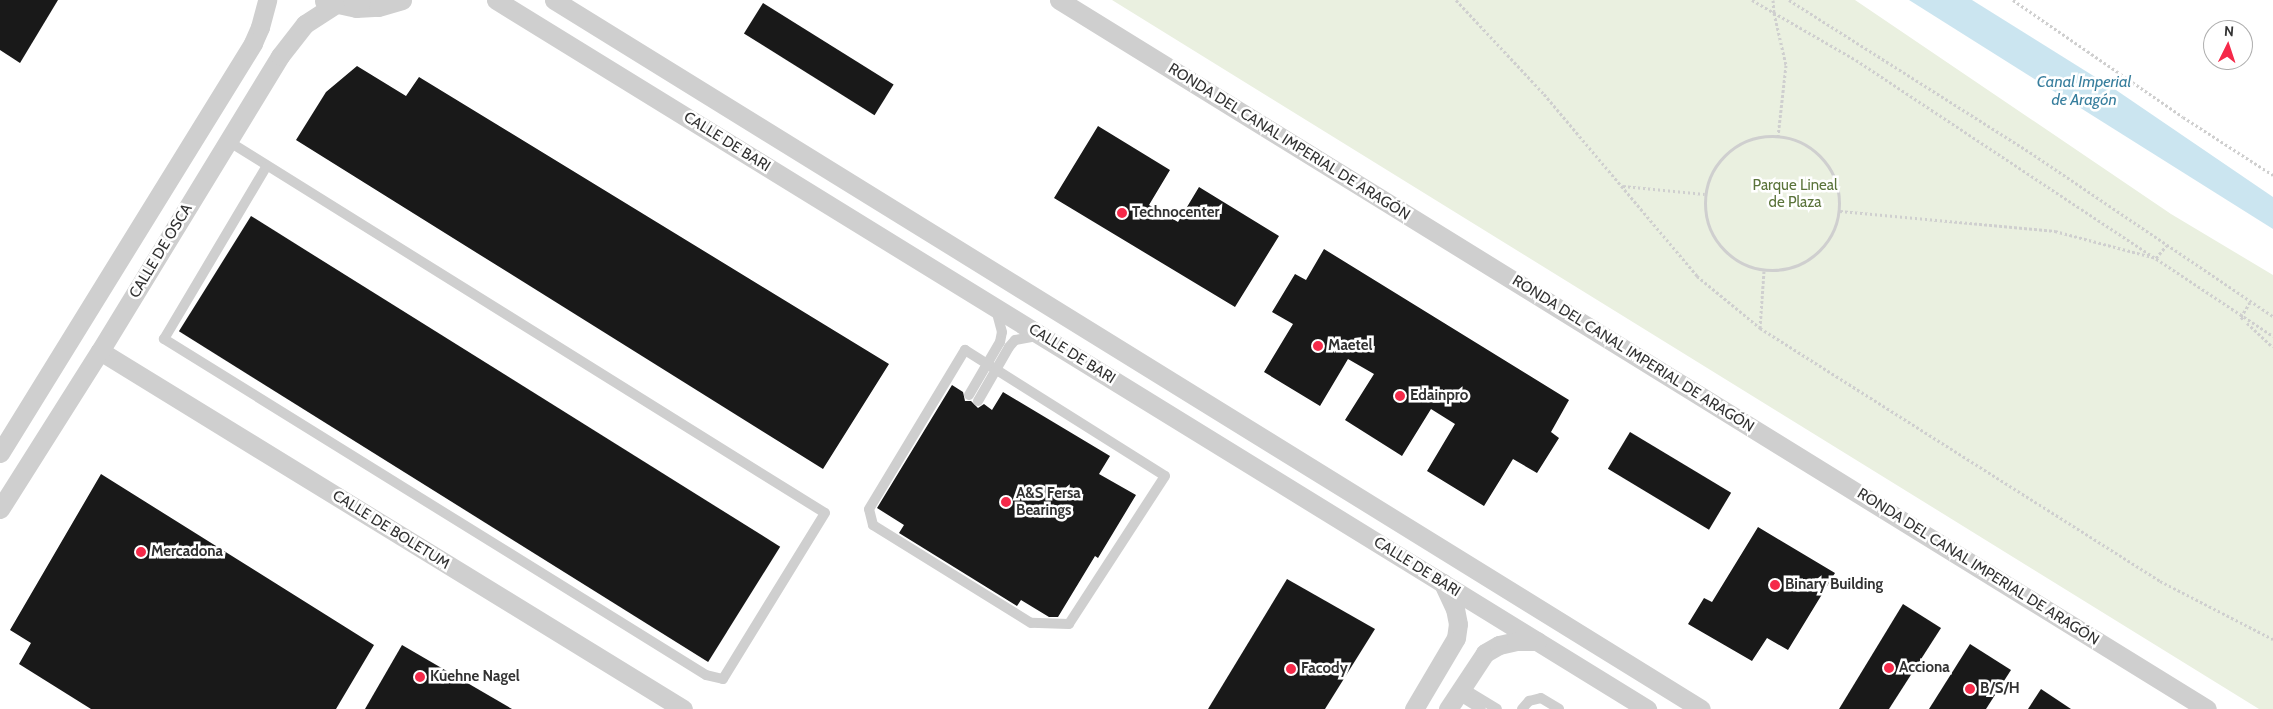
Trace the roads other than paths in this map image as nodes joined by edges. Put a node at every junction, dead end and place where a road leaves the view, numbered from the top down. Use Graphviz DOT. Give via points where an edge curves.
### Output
graph roads {
  1 [pos="266,0"];
  2 [pos="402,0"];
  3 [pos="496,0"];
  4 [pos="554,0"];
  5 [pos="1059,0"];
  6 [pos="327,3"];
  7 [pos="228,141"];
  8 [pos="266,167"];
  9 [pos="995,307"];
  10 [pos="1042,336"];
  11 [pos="100,351"];
  12 [pos="991,367"];
  13 [pos="973,398"];
  14 [pos="0,453"];
  15 [pos="0,509"];
  16 [pos="1443,583"];
  17 [pos="1536,641"];
  18 [pos="1456,697"];
  19 [pos="683,709"];
  20 [pos="1414,709"];
  21 [pos="1481,709"];
  22 [pos="1498,709"];
  23 [pos="1522,709"];
  24 [pos="1559,709"];
  25 [pos="1647,709"];
  26 [pos="1701,709"];
  27 [pos="2207,709"];
  1 -- 14 [label="street, CALLE DE OSCA" via="253,43"];
  2 -- 6 [label="street" via="378,7 356,8"];
  3 -- 9 [label="street, CALLE DE BARI"];
  4 -- 26 [label="street, CALLE DE BARI"];
  5 -- 27 [label="street, RONDA DEL CANAL IMPERIAL DE ARAGÓN"];
  6 -- 7 [label="street, CALLE DE OSCA" via="294,35"];
  7 -- 8 [label="lane"];
  7 -- 11 [label="street, CALLE DE OSCA"];
  8 -- 8 [label="lane" via="825,513 723,679 706,675 164,339"];
  9 -- 10 [label="street, CALLE DE BARI"];
  9 -- 12 [label="lane" via="1002,332"];
  10 -- 12 [label="lane" via="1015,340"];
  10 -- 16 [label="street, CALLE DE BARI"];
  11 -- 15 [label="street, CALLE DE OSCA"];
  11 -- 19 [label="street, CALLE DE BOLETUM"];
  12 -- 12 [label="lane" via="1165,476 1069,624 1031,623 873,525 869,509 965,350"];
  12 -- 13 [label="lane"];
  16 -- 17 [label="street, CALLE DE BARI"];
  16 -- 20 [label="street" via="1455,609 1456,638"];
  17 -- 18 [label="street" via="1516,641 1484,653"];
  17 -- 25 [label="street, CALLE DE BARI"];
  18 -- 21 [label="lane"];
  18 -- 22 [label="lane"];
  23 -- 24 [label="lane" via="1529,701 1541,698"];
}
